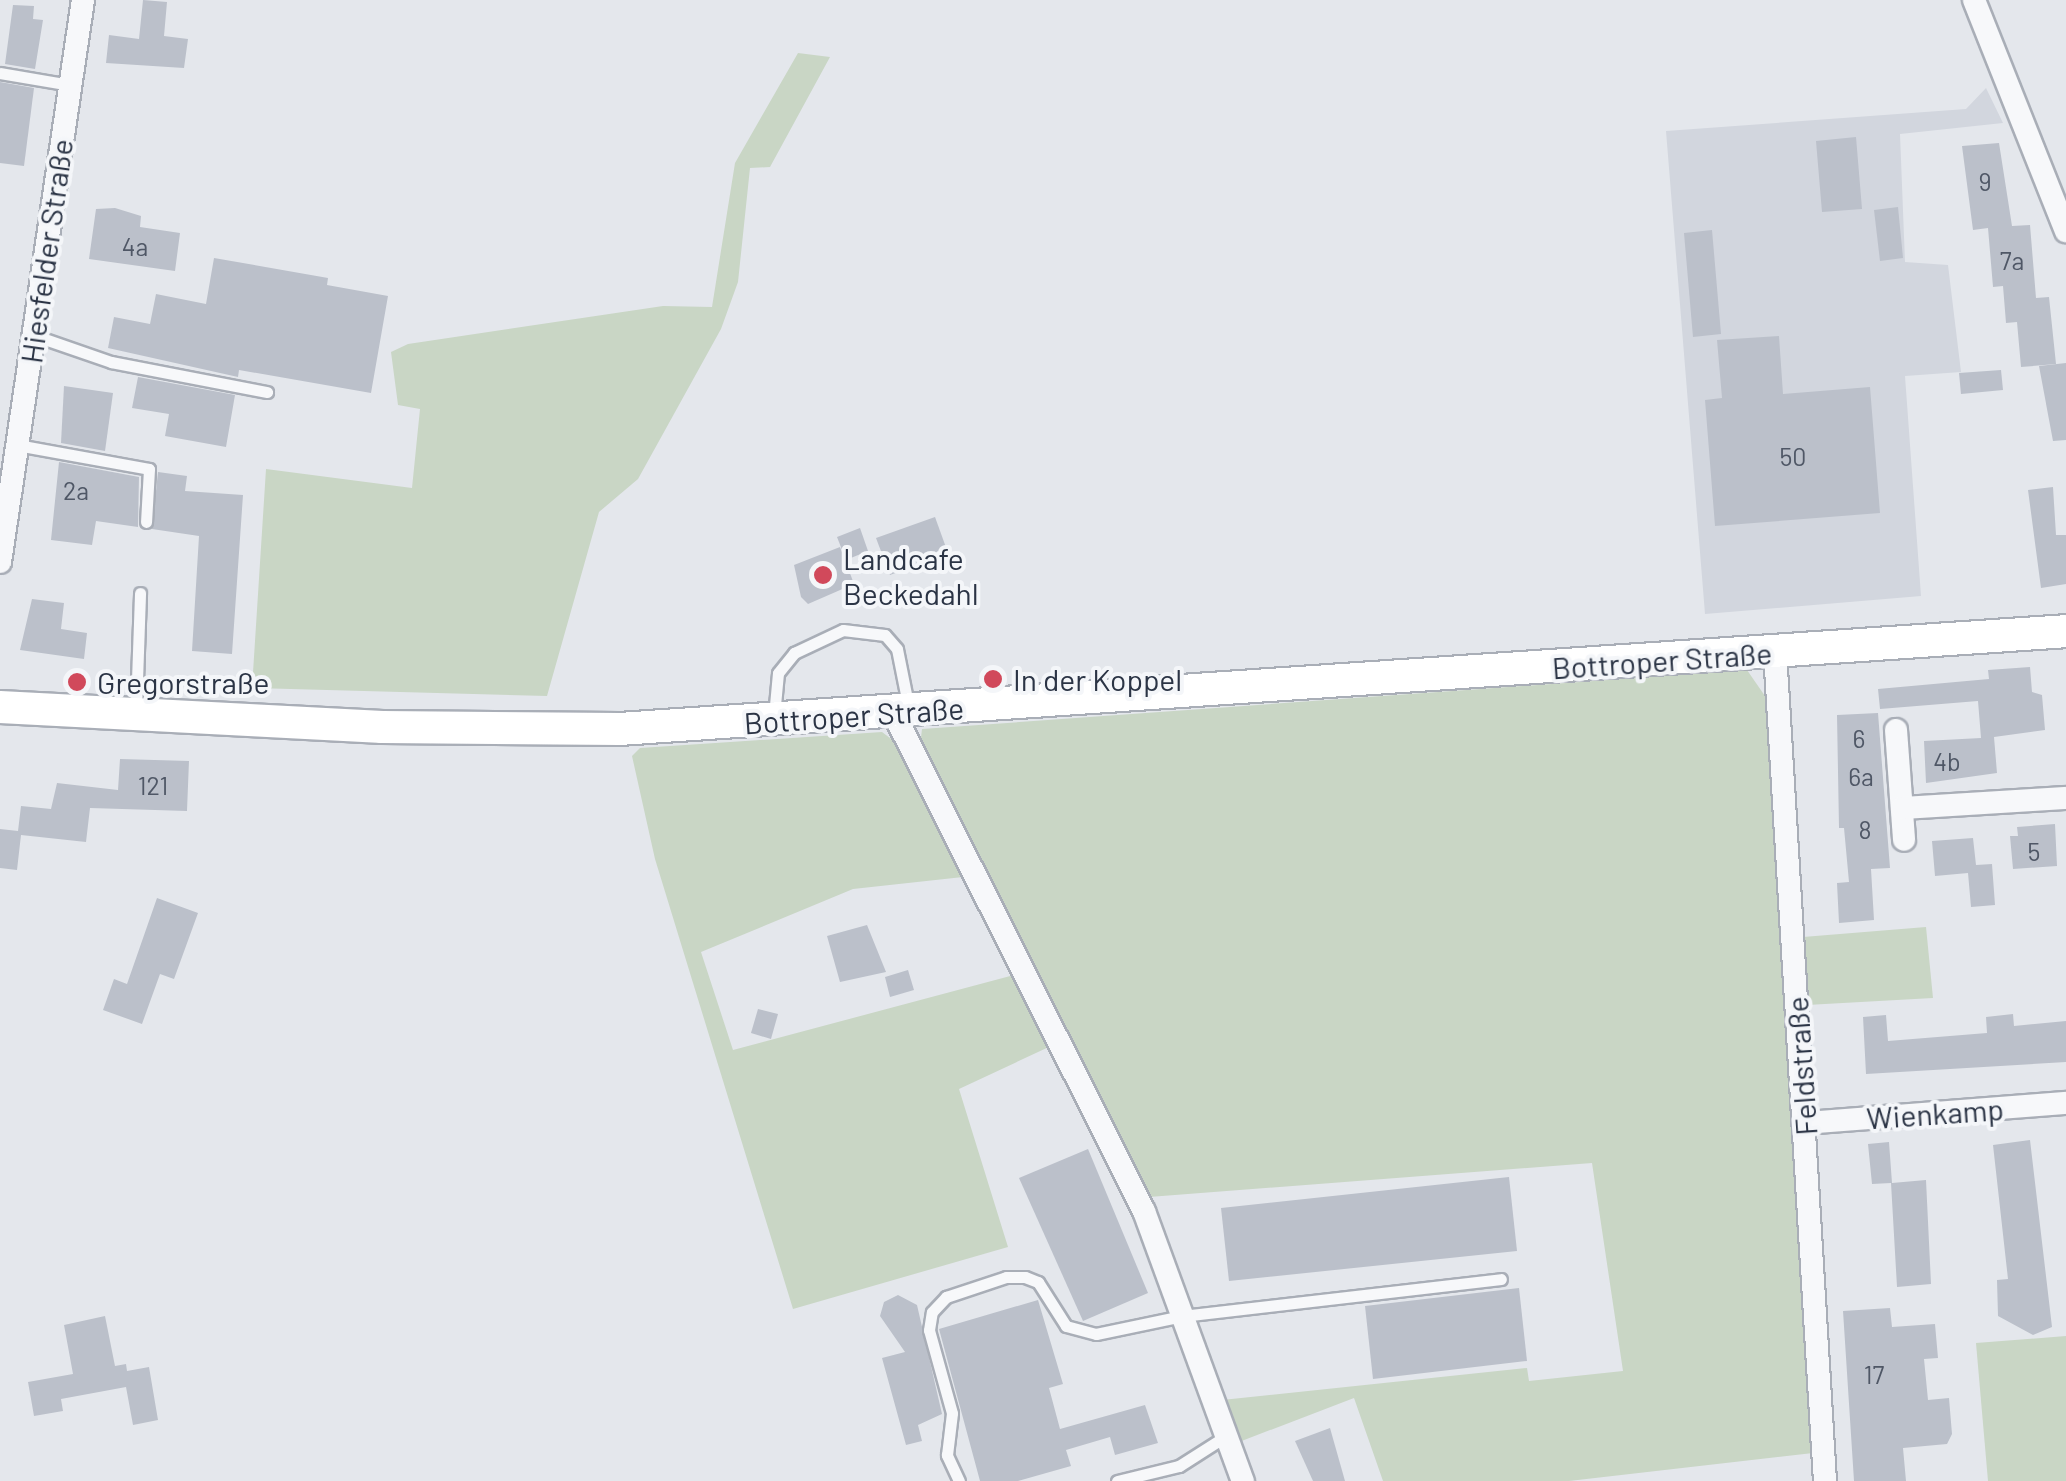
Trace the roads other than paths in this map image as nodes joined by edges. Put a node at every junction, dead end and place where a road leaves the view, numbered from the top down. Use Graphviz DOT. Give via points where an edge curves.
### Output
graph roads {
  1 [pos="83,0"];
  2 [pos="1974,0"];
  3 [pos="0,73"];
  4 [pos="70,86"];
  5 [pos="2066,231"];
  6 [pos="33,335"];
  7 [pos="267,392"];
  8 [pos="17,445"];
  9 [pos="146,522"];
  10 [pos="0,562"];
  11 [pos="140,593"];
  12 [pos="2066,631"];
  13 [pos="1774,652"];
  14 [pos="0,707"];
  15 [pos="136,714"];
  16 [pos="902,714"];
  17 [pos="774,721"];
  18 [pos="1896,730"];
  19 [pos="2066,798"];
  20 [pos="1902,808"];
  21 [pos="1904,840"];
  22 [pos="2066,1103"];
  23 [pos="1804,1123"];
  24 [pos="1502,1279"];
  25 [pos="1182,1316"];
  26 [pos="1226,1436"];
  27 [pos="959,1481"];
  28 [pos="1116,1481"];
  29 [pos="1243,1481"];
  30 [pos="1825,1481"];
  1 -- 4 [label="street, Hiesfelder Straße"];
  2 -- 5 [label="street"];
  3 -- 4 [label="lane"];
  4 -- 6 [label="street, Hiesfelder Straße"];
  6 -- 7 [label="lane" via="111,362"];
  6 -- 8 [label="street, Hiesfelder Straße"];
  8 -- 9 [label="lane" via="143,466 152,477"];
  8 -- 10 [label="street, Hiesfelder Straße"];
  11 -- 15 [label="lane"];
  12 -- 13 [label="main road, Bottroper Straße"];
  13 -- 16 [label="main road, Bottroper Straße"];
  13 -- 23 [label="street, Feldstraße"];
  14 -- 15 [label="main road, Bottroper Straße"];
  15 -- 17 [label="main road, Bottroper Straße" via="402,728 619,730"];
  16 -- 17 [label="main road, Bottroper Straße"];
  16 -- 17 [label="lane" via="897,649 885,635 843,630 794,654 778,672"];
  16 -- 25 [label="street" via="1144,1212"];
  18 -- 20 [label="street"];
  19 -- 20 [label="street"];
  20 -- 21 [label="street"];
  22 -- 23 [label="street, Wienkamp"];
  23 -- 30 [label="street, Feldstraße"];
  24 -- 25 [label="lane"];
  25 -- 26 [label="street"];
  25 -- 27 [label="lane" via="1078,1334 1038,1282 1025,1277 946,1297 932,1312 929,1330 952,1412 948,1455"];
  26 -- 28 [label="lane" via="1179,1466"];
  26 -- 29 [label="street"];
}
